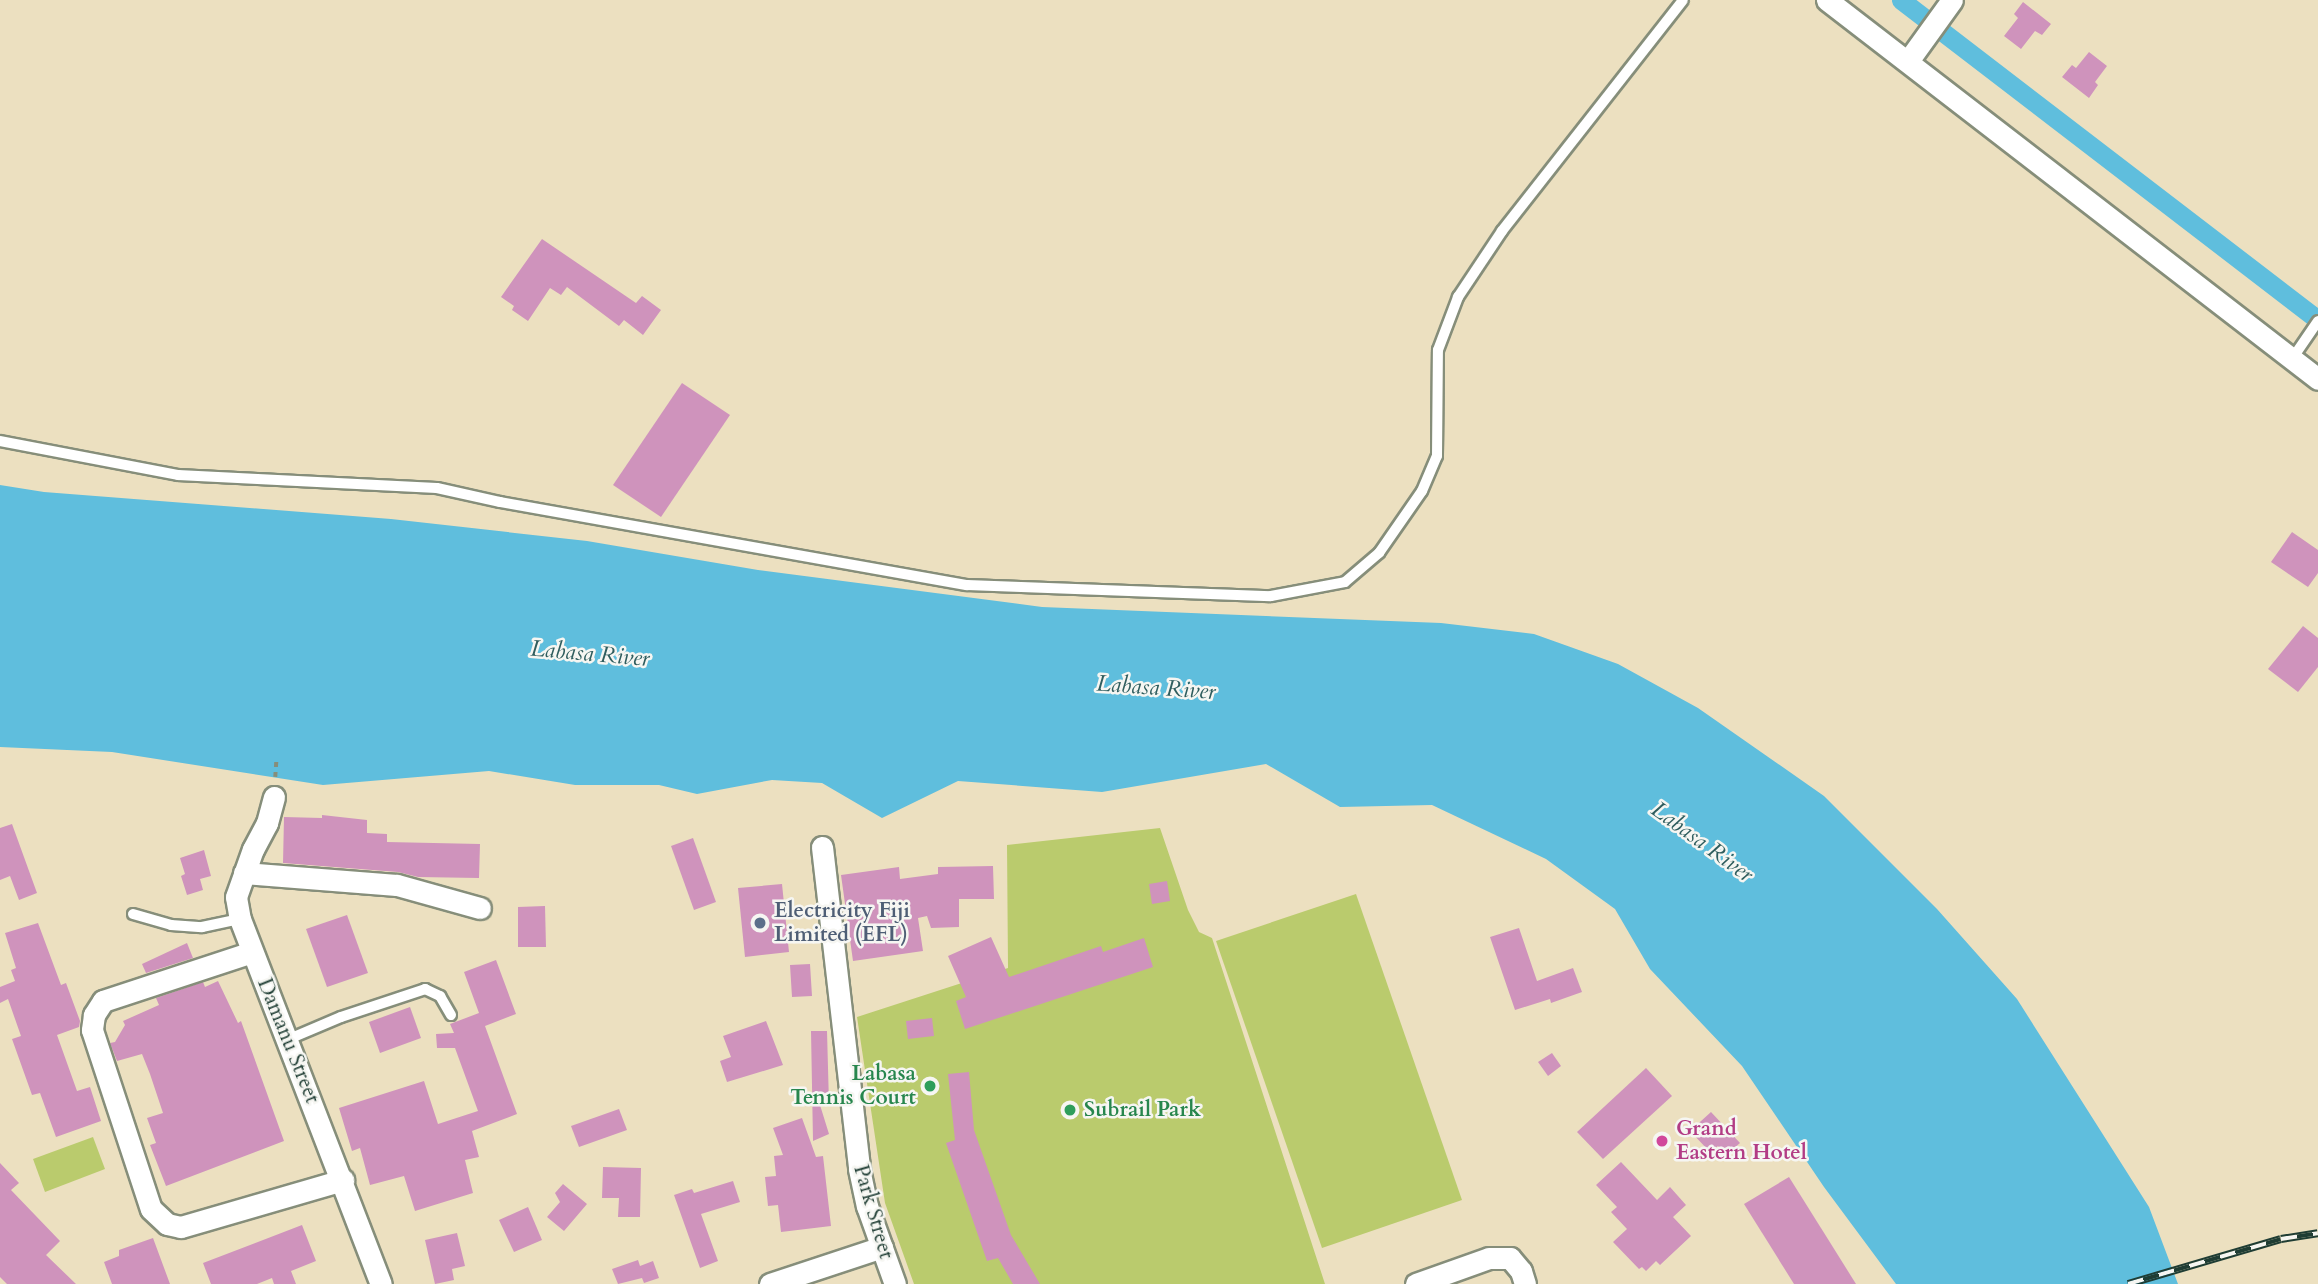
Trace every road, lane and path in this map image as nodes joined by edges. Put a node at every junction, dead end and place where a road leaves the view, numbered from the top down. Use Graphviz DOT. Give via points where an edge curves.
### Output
graph roads {
  1 [pos="1683,0"];
  2 [pos="1827,0"];
  3 [pos="1949,4"];
  4 [pos="1913,53"];
  5 [pos="2318,321"];
  6 [pos="2292,359"];
  7 [pos="2318,379"];
  8 [pos="0,441"];
  9 [pos="274,797"];
  10 [pos="822,847"];
  11 [pos="244,873"];
  12 [pos="480,908"];
  13 [pos="133,914"];
  14 [pos="240,919"];
  15 [pos="251,952"];
  16 [pos="451,1015"];
  17 [pos="289,1039"];
  18 [pos="343,1180"];
  19 [pos="882,1247"];
  20 [pos="381,1284"];
  21 [pos="771,1284"];
  22 [pos="895,1284"];
  23 [pos="1416,1284"];
  24 [pos="1525,1284"];
  1 -- 8 [label="lane" via="1502,231 1458,297 1438,350 1437,456 1422,491 1379,553 1345,582 1271,596 967,585 437,488 178,474"];
  2 -- 4 [label="street"];
  3 -- 4 [label="street"];
  4 -- 6 [label="street"];
  5 -- 6 [label="lane"];
  6 -- 7 [label="street"];
  9 -- 11 [label="street, Damanu Street"];
  10 -- 19 [label="street, Park Street" via="859,1169"];
  11 -- 12 [label="street" via="397,885"];
  11 -- 14 [label="street, Damanu Street" via="236,897"];
  13 -- 14 [label="lane" via="171,925 202,927"];
  14 -- 15 [label="street, Damanu Street"];
  15 -- 17 [label="street, Damanu Street"];
  15 -- 18 [label="street" via="103,1001 94,1015 92,1030 151,1209 167,1224 181,1227"];
  16 -- 17 [label="lane" via="440,996 425,989"];
  17 -- 18 [label="street, Damanu Street"];
  18 -- 20 [label="street, Damanu Street"];
  19 -- 21 [label="street"];
  19 -- 22 [label="street, Park Street"];
  23 -- 24 [label="street" via="1489,1258 1510,1258"];
}
